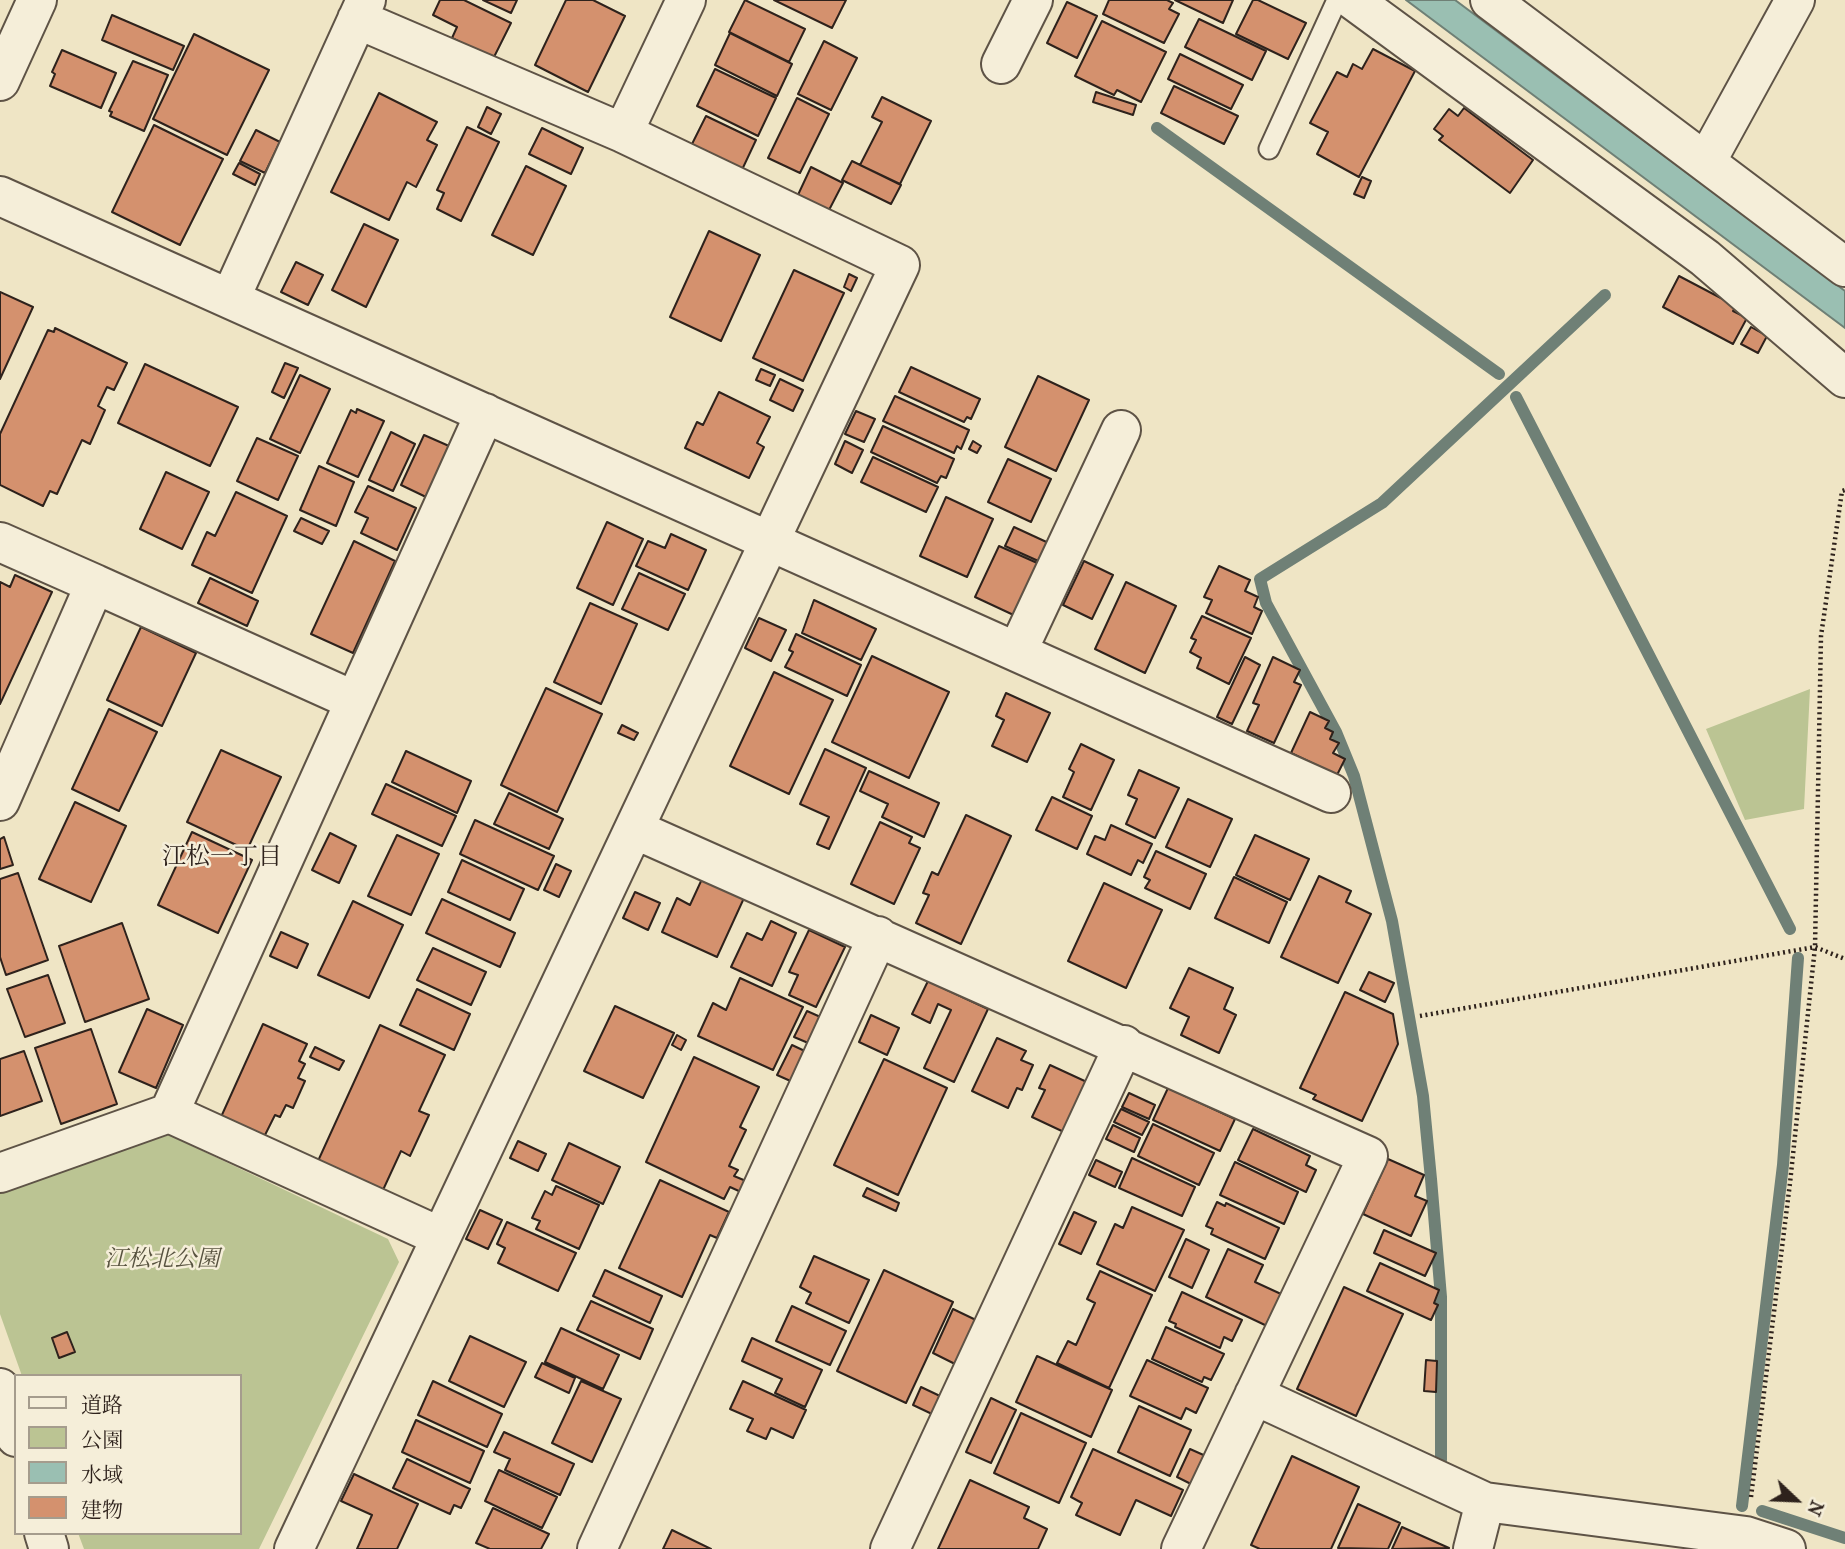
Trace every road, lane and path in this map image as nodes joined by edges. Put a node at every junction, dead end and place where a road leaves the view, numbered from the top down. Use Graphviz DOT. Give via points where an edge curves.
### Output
graph roads {
  1 [pos="37,0"];
  2 [pos="686,0"];
  3 [pos="1033,0"];
  4 [pos="1337,0"];
  5 [pos="1353,0"];
  6 [pos="1490,0"];
  7 [pos="1795,0"];
  8 [pos="361,10"];
  9 [pos="1001,64"];
  10 [pos="0,81"];
  11 [pos="623,134"];
  12 [pos="1269,149"];
  13 [pos="1706,163"];
  14 [pos="0,196"];
  15 [pos="1845,267"];
  16 [pos="230,299"];
  17 [pos="1845,378"];
  18 [pos="485,413"];
  19 [pos="1121,430"];
  20 [pos="1845,490"];
  21 [pos="770,541"];
  22 [pos="0,542"];
  23 [pos="94,584"];
  24 [pos="1017,652"];
  25 [pos="355,701"];
  26 [pos="1331,793"];
  27 [pos="0,801"];
  28 [pos="634,828"];
  29 [pos="878,936"];
  30 [pos="1815,947"];
  31 [pos="1845,959"];
  32 [pos="1420,1016"];
  33 [pos="1124,1045"];
  34 [pos="169,1113"];
  35 [pos="0,1172"];
  36 [pos="441,1237"];
  37 [pos="0,1388"];
  38 [pos="1254,1395"];
  39 [pos="14,1431"];
  40 [pos="1485,1502"];
  41 [pos="1610,1535"];
  42 [pos="1746,1536"];
  43 [pos="294,1549"];
  44 [pos="597,1549"];
  45 [pos="890,1549"];
  46 [pos="1181,1549"];
  47 [pos="1473,1549"];
  48 [pos="1786,1549"];
  1 -- 10 [label="street"];
  2 -- 11 [label="street"];
  3 -- 9 [label="street"];
  4 -- 12 [label="lane"];
  5 -- 17 [label="street" via="1704,258"];
  6 -- 13 [label="street"];
  7 -- 13 [label="street"];
  8 -- 11 [label="street"];
  8 -- 16 [label="street"];
  11 -- 21 [label="street" via="900,265"];
  13 -- 15 [label="street"];
  14 -- 16 [label="street"];
  16 -- 18 [label="street"];
  18 -- 21 [label="street"];
  18 -- 25 [label="street"];
  19 -- 24 [label="street"];
  20 -- 30 [label="path" via="1821,636"];
  21 -- 24 [label="street"];
  21 -- 28 [label="street"];
  22 -- 23 [label="street"];
  23 -- 25 [label="street"];
  23 -- 27 [label="street"];
  24 -- 26 [label="street"];
  25 -- 34 [label="street"];
  28 -- 29 [label="street"];
  28 -- 36 [label="street"];
  29 -- 33 [label="street"];
  29 -- 44 [label="street"];
  30 -- 31 [label="path"];
  30 -- 32 [label="path"];
  30 -- 42 [label="path"];
  33 -- 38 [label="street" via="1368,1156"];
  33 -- 45 [label="street"];
  34 -- 35 [label="street"];
  34 -- 36 [label="street"];
  36 -- 43 [label="street"];
  37 -- 39 [label="street"];
  38 -- 40 [label="street"];
  38 -- 46 [label="street"];
  40 -- 41 [label="street"];
  40 -- 47 [label="street"];
  41 -- 42 [label="street"];
  42 -- 48 [label="street"];
}
